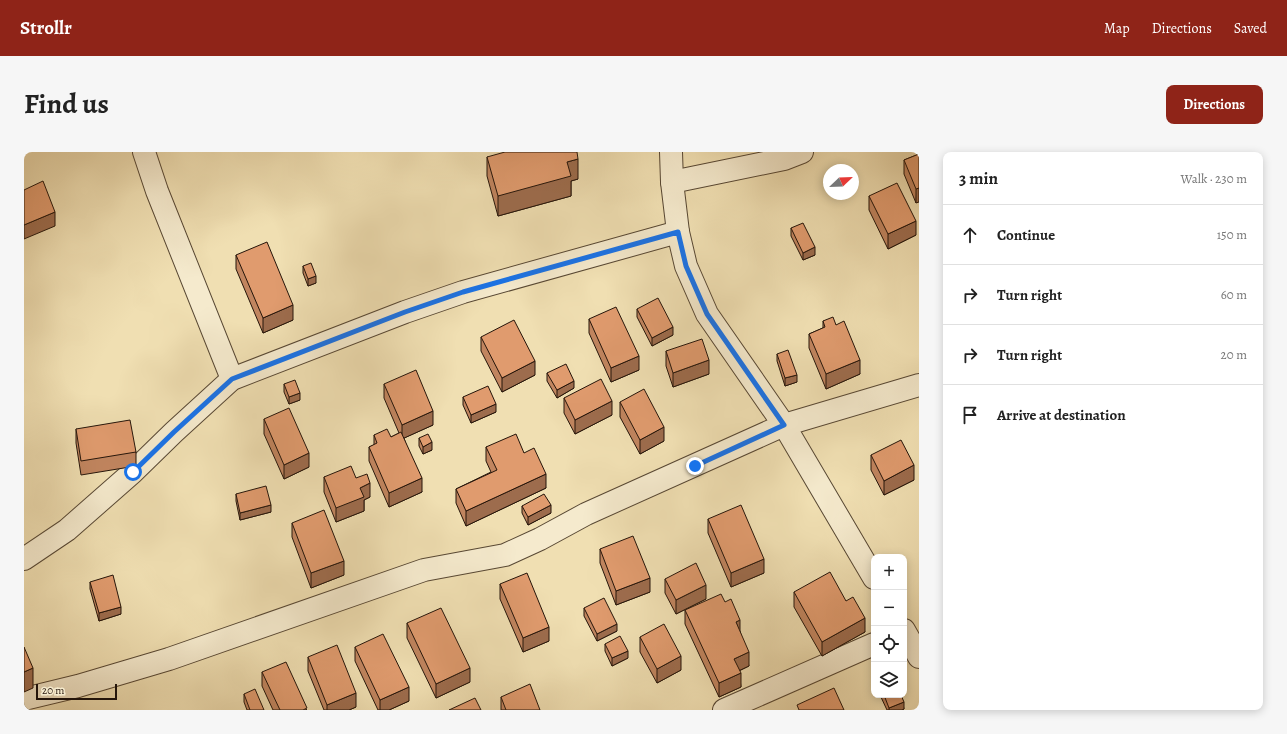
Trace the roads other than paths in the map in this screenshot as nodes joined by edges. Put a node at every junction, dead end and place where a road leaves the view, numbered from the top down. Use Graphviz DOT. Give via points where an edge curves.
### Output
graph roads {
  1 [pos="144,152"];
  2 [pos="671,152"];
  3 [pos="802,152"];
  4 [pos="672,182"];
  5 [pos="678,232"];
  6 [pos="232,379"];
  7 [pos="919,384"];
  8 [pos="784,425"];
  9 [pos="24,560"];
  10 [pos="871,573"];
  11 [pos="907,636"];
  12 [pos="871,645"];
  13 [pos="919,657"];
  14 [pos="24,699"];
  15 [pos="724,710"];
  1 -- 6 [label="street" via="157,192"];
  2 -- 4 [label="street"];
  3 -- 4 [label="street" via="784,159"];
  4 -- 5 [label="street"];
  5 -- 6 [label="street" via="463,292"];
  5 -- 8 [label="street" via="686,266 707,314"];
  6 -- 9 [label="street" via="67,530"];
  7 -- 8 [label="street"];
  8 -- 10 [label="street"];
  8 -- 14 [label="street" via="586,514 506,554 424,570 170,659"];
  11 -- 13 [label="street"];
  12 -- 15 [label="street"];
}
